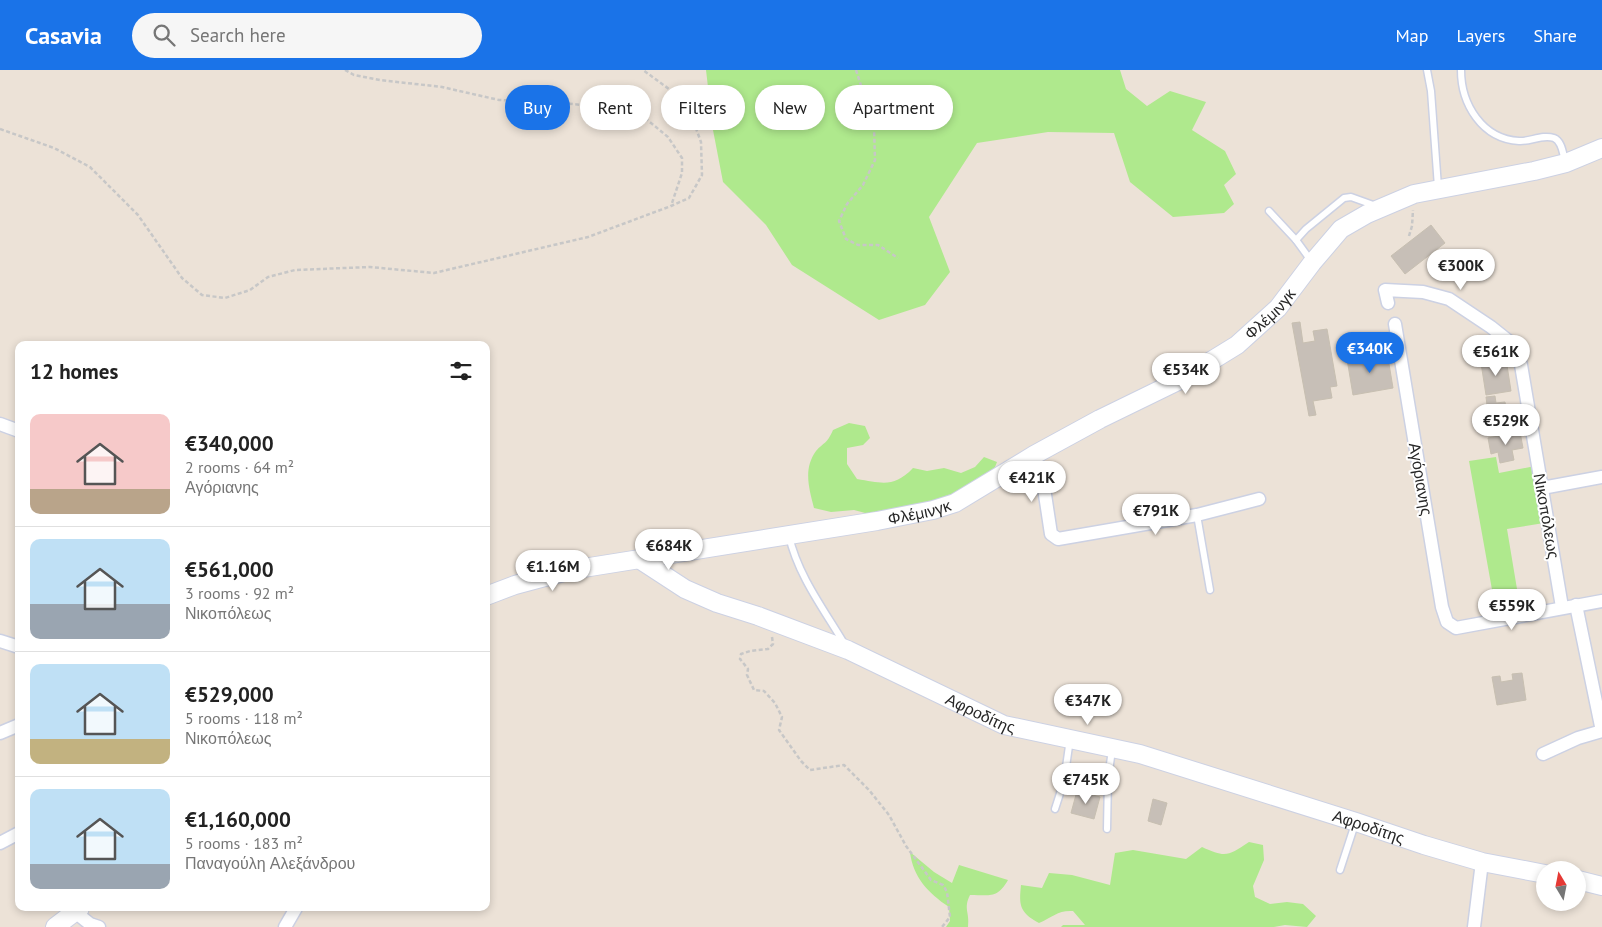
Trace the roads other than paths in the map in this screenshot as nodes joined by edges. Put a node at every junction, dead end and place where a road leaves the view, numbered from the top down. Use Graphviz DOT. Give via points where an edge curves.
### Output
graph roads {
  1 [pos="1427,70"];
  2 [pos="1461,70"];
  3 [pos="1602,148"];
  4 [pos="1566,163"];
  5 [pos="1438,188"];
  6 [pos="1379,208"];
  7 [pos="1269,211"];
  8 [pos="1296,240"];
  9 [pos="1312,262"];
  10 [pos="1388,303"];
  11 [pos="1395,324"];
  12 [pos="1,426"];
  13 [pos="15,430"];
  14 [pos="1034,455"];
  15 [pos="1602,477"];
  16 [pos="1542,488"];
  17 [pos="1259,499"];
  18 [pos="1196,515"];
  19 [pos="789,535"];
  20 [pos="638,559"];
  21 [pos="1210,590"];
  22 [pos="490,594"];
  23 [pos="1602,601"];
  24 [pos="1576,605"];
  25 [pos="1562,607"];
  26 [pos="0,641"];
  27 [pos="15,647"];
  28 [pos="848,650"];
  29 [pos="15,727"];
  30 [pos="1602,731"];
  31 [pos="0,733"];
  32 [pos="1070,739"];
  33 [pos="1112,748"];
  34 [pos="1543,754"];
  35 [pos="1056,809"];
  36 [pos="1356,822"];
  37 [pos="1106,829"];
  38 [pos="15,834"];
  39 [pos="0,843"];
  40 [pos="1482,862"];
  41 [pos="1340,870"];
  42 [pos="1536,872"];
  43 [pos="1586,882"];
  44 [pos="1602,886"];
  45 [pos="77,911"];
  46 [pos="79,911"];
  47 [pos="294,911"];
  48 [pos="55,927"];
  49 [pos="99,927"];
  50 [pos="285,927"];
  51 [pos="1474,927"];
  1 -- 5 [label="lane"];
  2 -- 4 [label="lane" via="1461,82 1470,111 1480,124 1504,138 1519,141 1554,138 1559,142"];
  3 -- 4 [label="street, Φλέμινγκ"];
  4 -- 5 [label="street, Φλέμινγκ" via="1488,181"];
  5 -- 6 [label="street, Φλέμινγκ"];
  6 -- 8 [label="lane" via="1366,201 1344,198"];
  6 -- 9 [label="street, Φλέμινγκ" via="1341,229"];
  7 -- 8 [label="lane"];
  8 -- 9 [label="lane"];
  9 -- 14 [label="street, Φλέμινγκ" via="1278,308 1237,345 1180,380"];
  10 -- 16 [label="street, Νικοπόλεως" via="1385,290 1423,292 1449,299 1516,347"];
  11 -- 25 [label="street, Αγόριανης" via="1447,622 1456,628"];
  12 -- 13 [label="street"];
  14 -- 18 [label="street" via="1044,488 1051,534 1058,539"];
  14 -- 19 [label="street, Φλέμινγκ" via="955,503 933,510"];
  15 -- 16 [label="street"];
  16 -- 25 [label="street, Νικοπόλεως"];
  17 -- 18 [label="street"];
  18 -- 21 [label="lane"];
  19 -- 20 [label="street, Φλέμινγκ"];
  19 -- 28 [label="lane" via="810,587"];
  20 -- 22 [label="street, Φλέμινγκ" via="571,570"];
  20 -- 28 [label="street, Αφροδίτης" via="685,589 717,603"];
  23 -- 24 [label="street"];
  24 -- 25 [label="street"];
  24 -- 30 [label="street"];
  26 -- 27 [label="street"];
  28 -- 32 [label="street, Αφροδίτης" via="1004,725"];
  29 -- 31 [label="street"];
  30 -- 34 [label="street"];
  32 -- 33 [label="street, Αφροδίτης"];
  32 -- 35 [label="lane"];
  33 -- 36 [label="street, Αφροδίτης"];
  33 -- 37 [label="lane"];
  36 -- 40 [label="street, Αφροδίτης"];
  36 -- 41 [label="lane"];
  38 -- 39 [label="street"];
  40 -- 42 [label="street, Αφροδίτης"];
  40 -- 51 [label="street"];
  43 -- 44 [label="street"];
  45 -- 48 [label="street"];
  46 -- 49 [label="street" via="90,924"];
  47 -- 50 [label="street"];
}
